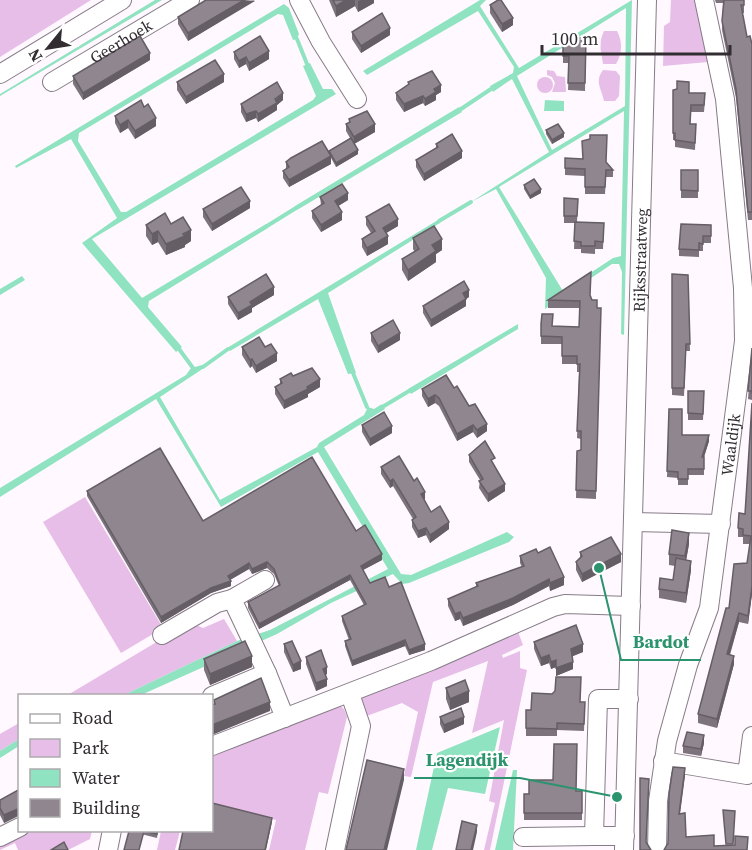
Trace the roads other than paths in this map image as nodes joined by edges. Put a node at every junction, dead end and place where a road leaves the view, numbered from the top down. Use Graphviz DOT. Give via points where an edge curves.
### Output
graph roads {
  1 [pos="122,0"];
  2 [pos="190,0"];
  3 [pos="299,0"];
  4 [pos="647,0"];
  5 [pos="704,0"];
  6 [pos="0,74"];
  7 [pos="52,82"];
  8 [pos="357,99"];
  9 [pos="633,522"];
  10 [pos="721,524"];
  11 [pos="265,580"];
  12 [pos="232,599"];
  13 [pos="631,606"];
  14 [pos="162,635"];
  15 [pos="267,673"];
  16 [pos="350,694"];
  17 [pos="213,696"];
  18 [pos="629,699"];
  19 [pos="285,718"];
  20 [pos="752,735"];
  21 [pos="213,746"];
  22 [pos="663,761"];
  23 [pos="112,832"];
  24 [pos="594,836"];
  25 [pos="523,837"];
  26 [pos="625,843"];
  27 [pos="108,850"];
  28 [pos="335,850"];
  29 [pos="657,850"];
  1 -- 6 [label="street"];
  2 -- 7 [label="street, Geerhoek"];
  3 -- 8 [label="street"];
  4 -- 9 [label="street, Rijksstraatweg"];
  5 -- 10 [label="street, Waaldijk" via="725,99 743,288 744,341"];
  9 -- 10 [label="street"];
  9 -- 13 [label="street, Rijksstraatweg"];
  10 -- 22 [label="street, Waaldijk" via="709,608 688,664"];
  11 -- 12 [label="street"];
  12 -- 14 [label="street"];
  12 -- 15 [label="street"];
  13 -- 16 [label="street" via="553,607"];
  13 -- 18 [label="street, Rijksstraatweg"];
  15 -- 17 [label="street"];
  15 -- 19 [label="street"];
  16 -- 19 [label="street"];
  16 -- 28 [label="street" via="362,726"];
  18 -- 24 [label="street" via="598,699"];
  18 -- 26 [label="street, Rijksstraatweg"];
  19 -- 21 [label="street"];
  20 -- 22 [label="street" via="747,775"];
  22 -- 29 [label="street, Waaldijk"];
  23 -- 27 [label="street"];
  24 -- 25 [label="street"];
  24 -- 26 [label="street"];
}
